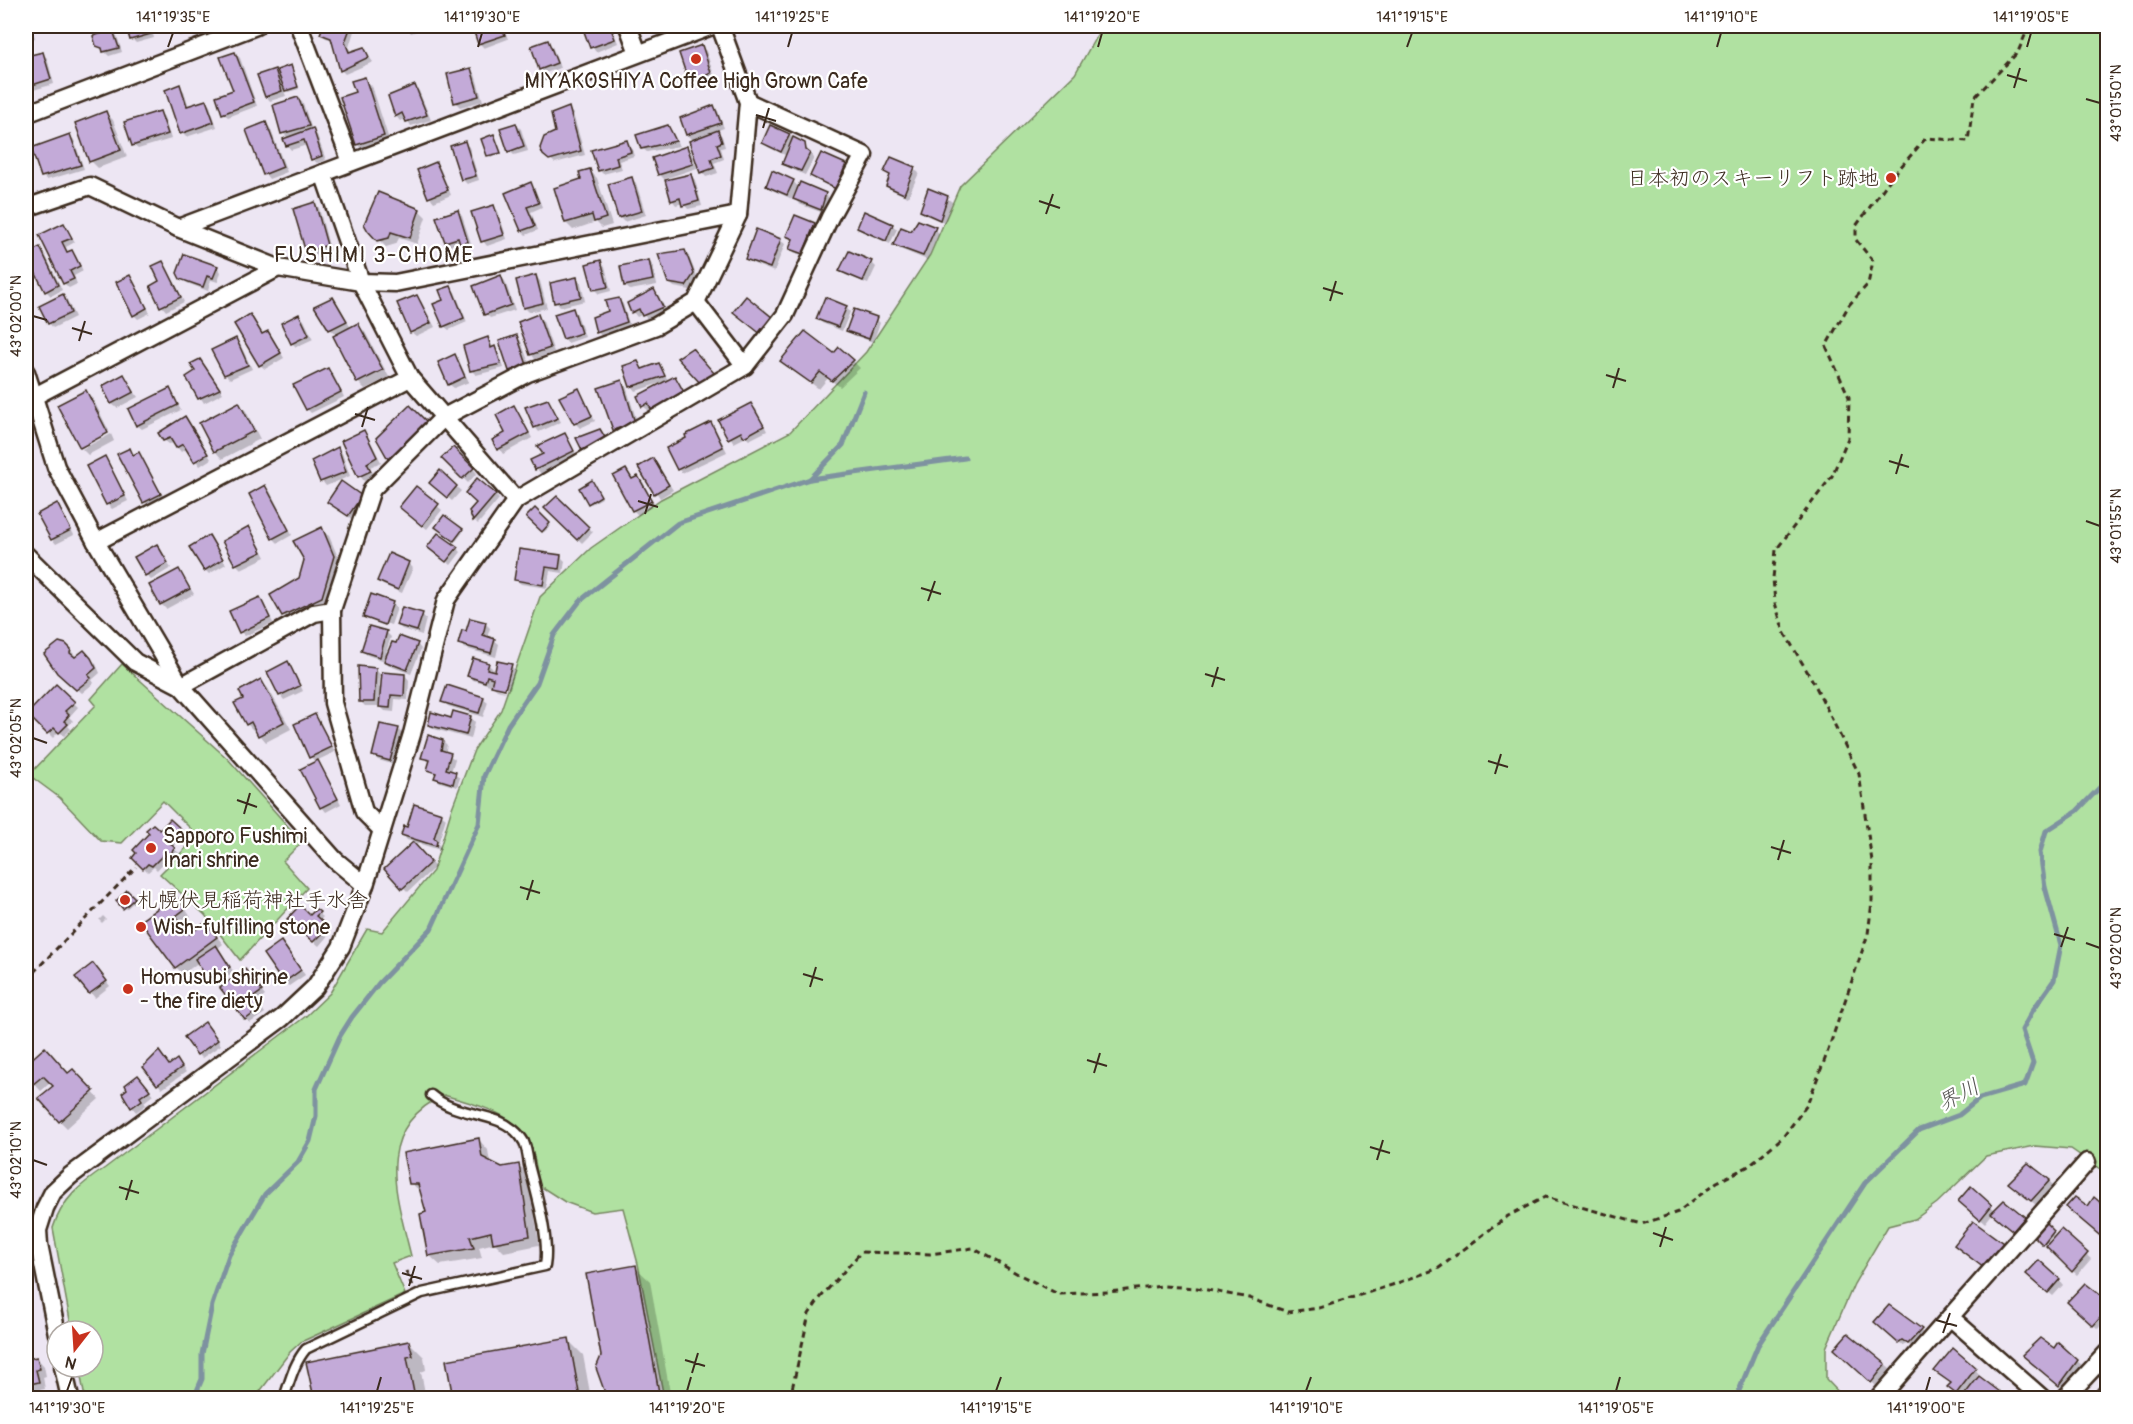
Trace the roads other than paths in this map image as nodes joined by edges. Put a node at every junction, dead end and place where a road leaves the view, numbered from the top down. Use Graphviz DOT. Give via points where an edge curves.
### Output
graph roads {
  1 [pos="256,26"];
  2 [pos="299,26"];
  3 [pos="628,26"];
  4 [pos="712,26"];
  5 [pos="720,26"];
  6 [pos="1067,26"];
  7 [pos="1080,26"];
  8 [pos="638,53"];
  9 [pos="748,102"];
  10 [pos="26,114"];
  11 [pos="351,162"];
  12 [pos="323,173"];
  13 [pos="26,207"];
  14 [pos="738,215"];
  15 [pos="178,228"];
  16 [pos="278,268"];
  17 [pos="361,282"];
  18 [pos="696,302"];
  19 [pos="745,366"];
  20 [pos="26,372"];
  21 [pos="410,378"];
  22 [pos="35,396"];
  23 [pos="444,417"];
  24 [pos="516,500"];
  25 [pos="96,542"];
  26 [pos="26,555"];
  27 [pos="332,610"];
  28 [pos="181,686"];
  29 [pos="382,830"];
  30 [pos="365,885"];
  31 [pos="431,1095"];
  32 [pos="2087,1162"];
  33 [pos="1950,1317"];
  34 [pos="54,1319"];
  35 [pos="2108,1352"];
  36 [pos="66,1379"];
  37 [pos="70,1398"];
  38 [pos="284,1398"];
  39 [pos="1879,1398"];
  40 [pos="2042,1398"];
  41 [pos="2065,1398"];
  1 -- 10 [label="street"];
  2 -- 11 [label="street"];
  3 -- 8 [label="street"];
  4 -- 8 [label="street"];
  5 -- 9 [label="street"];
  6 -- 7 [label="lane"];
  8 -- 11 [label="street"];
  9 -- 14 [label="street"];
  9 -- 19 [label="street" via="864,154 785,315"];
  11 -- 12 [label="street"];
  12 -- 15 [label="street"];
  12 -- 17 [label="street"];
  13 -- 15 [label="street" via="90,186"];
  14 -- 17 [label="street" via="394,283"];
  14 -- 18 [label="street"];
  15 -- 16 [label="street"];
  16 -- 17 [label="street"];
  16 -- 22 [label="street"];
  17 -- 21 [label="street"];
  18 -- 19 [label="street"];
  18 -- 23 [label="street" via="656,326 528,373"];
  19 -- 24 [label="street"];
  20 -- 22 [label="street"];
  21 -- 23 [label="street"];
  21 -- 25 [label="street"];
  22 -- 25 [label="street" via="56,467"];
  23 -- 24 [label="street"];
  23 -- 27 [label="street" via="372,489"];
  24 -- 29 [label="street" via="446,600 412,735"];
  25 -- 28 [label="street"];
  26 -- 28 [label="street" via="135,662"];
  27 -- 28 [label="street" via="314,613"];
  27 -- 29 [label="street" via="333,703 364,812"];
  28 -- 30 [label="street" via="335,860"];
  29 -- 30 [label="street"];
  30 -- 34 [label="street" via="341,947 301,1003 53,1192 38,1230"];
  31 -- 38 [label="lane" via="456,1110 500,1122 514,1130 524,1143 538,1202 547,1255 545,1266 422,1293 306,1349 299,1356"];
  32 -- 33 [label="street"];
  33 -- 39 [label="street"];
  33 -- 40 [label="street"];
  35 -- 41 [label="street"];
  36 -- 37 [label="street"];
}
